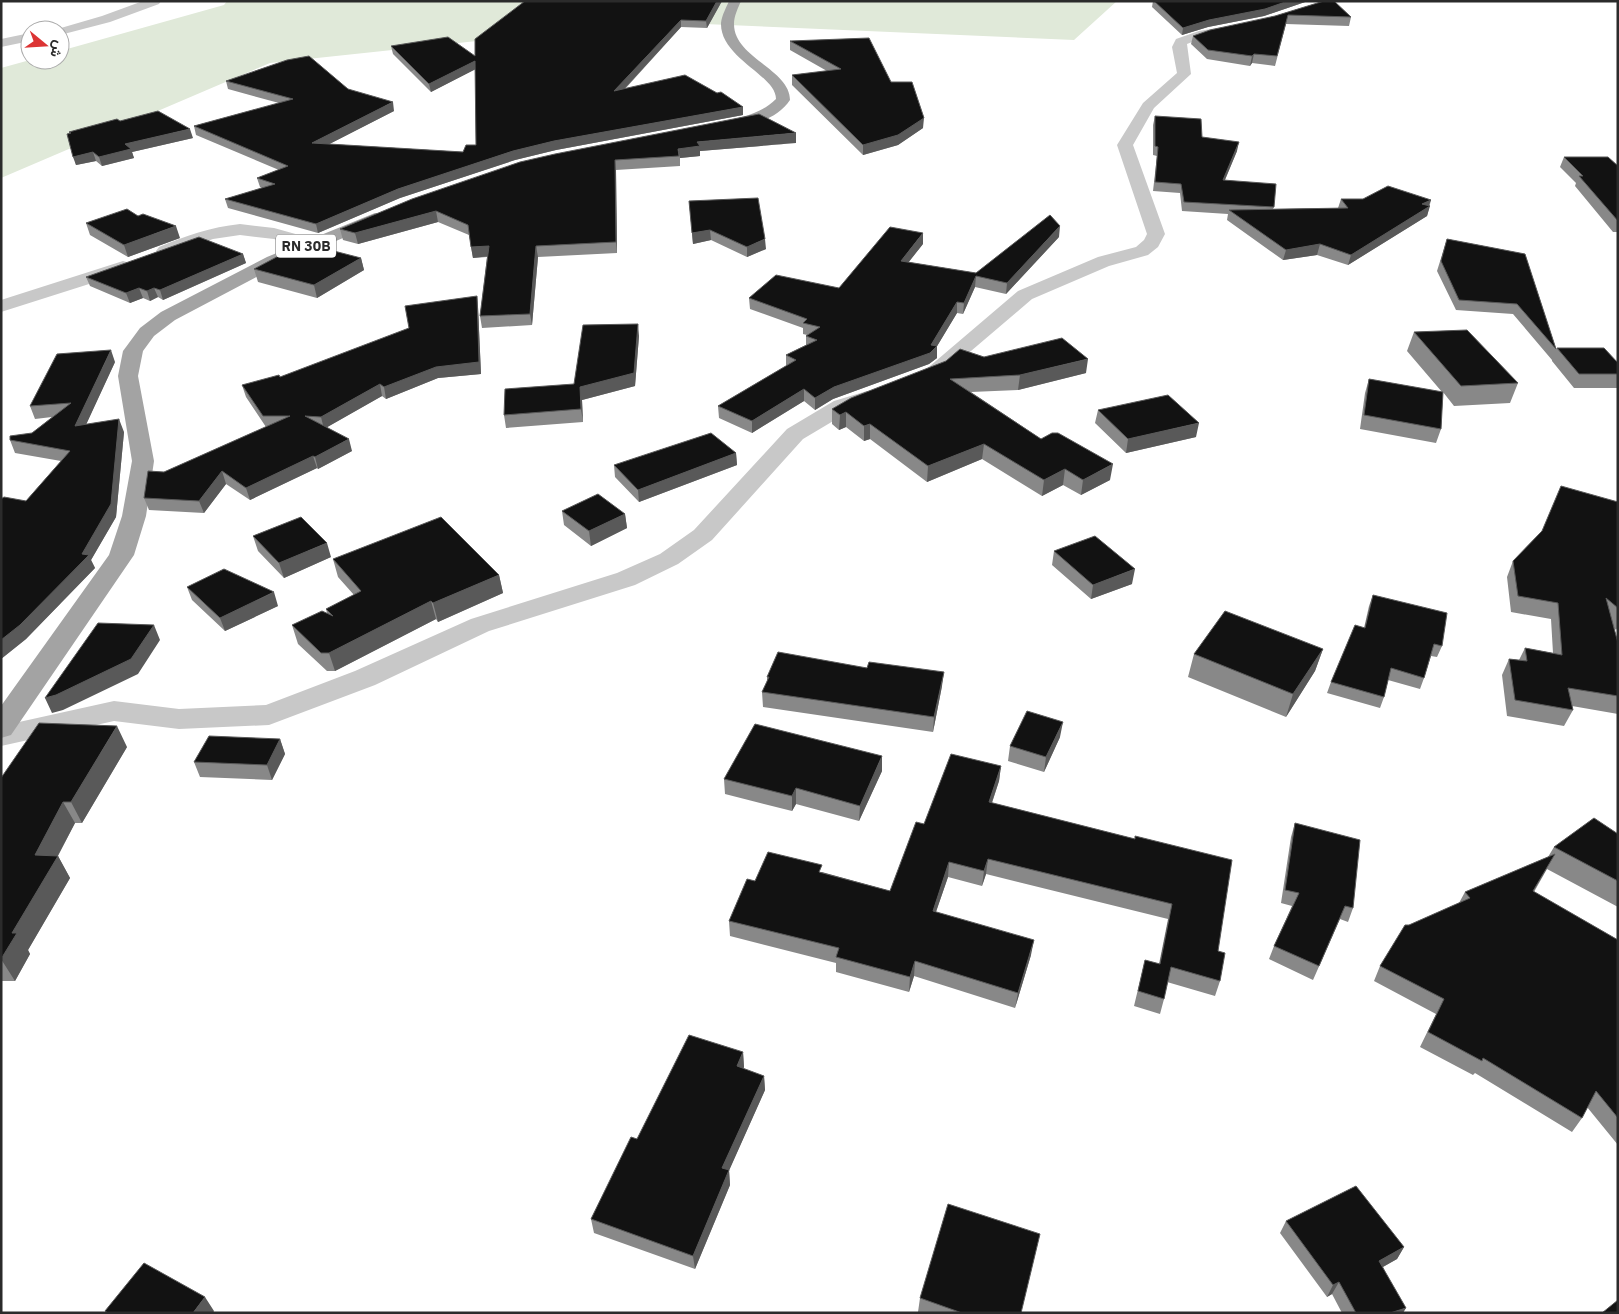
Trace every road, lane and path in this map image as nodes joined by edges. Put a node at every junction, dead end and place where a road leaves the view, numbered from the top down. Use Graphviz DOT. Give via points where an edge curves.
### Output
graph roads {
  1 [pos="156,1"];
  2 [pos="735,1"];
  3 [pos="1251,25"];
  4 [pos="70,28"];
  5 [pos="20,40"];
  6 [pos="1,43"];
  7 [pos="706,130"];
  8 [pos="390,212"];
  9 [pos="311,244"];
  10 [pos="154,256"];
  11 [pos="136,262"];
  12 [pos="1,306"];
  13 [pos="911,380"];
  14 [pos="885,390"];
  15 [pos="1,728"];
  16 [pos="1,736"];
  1 -- 4 [label="street"];
  2 -- 7 [label="main road" via="728,27 736,46 779,86 783,100 766,114"];
  3 -- 13 [label="street" via="1199,35 1181,42 1184,74 1148,106 1125,145 1156,234 1152,243 1142,251 1104,261 1025,295 937,370"];
  5 -- 6 [label="street"];
  8 -- 9 [label="main road, RN 30B"];
  9 -- 10 [label="street" via="249,229 186,242"];
  9 -- 15 [label="main road, RN 30B" via="168,316 132,351 128,376 143,461 134,516 121,555"];
  11 -- 12 [label="street"];
  14 -- 16 [label="street" via="842,406 795,434 703,535 669,559 626,579 480,625 366,678 269,715 179,719 114,710"];
}
